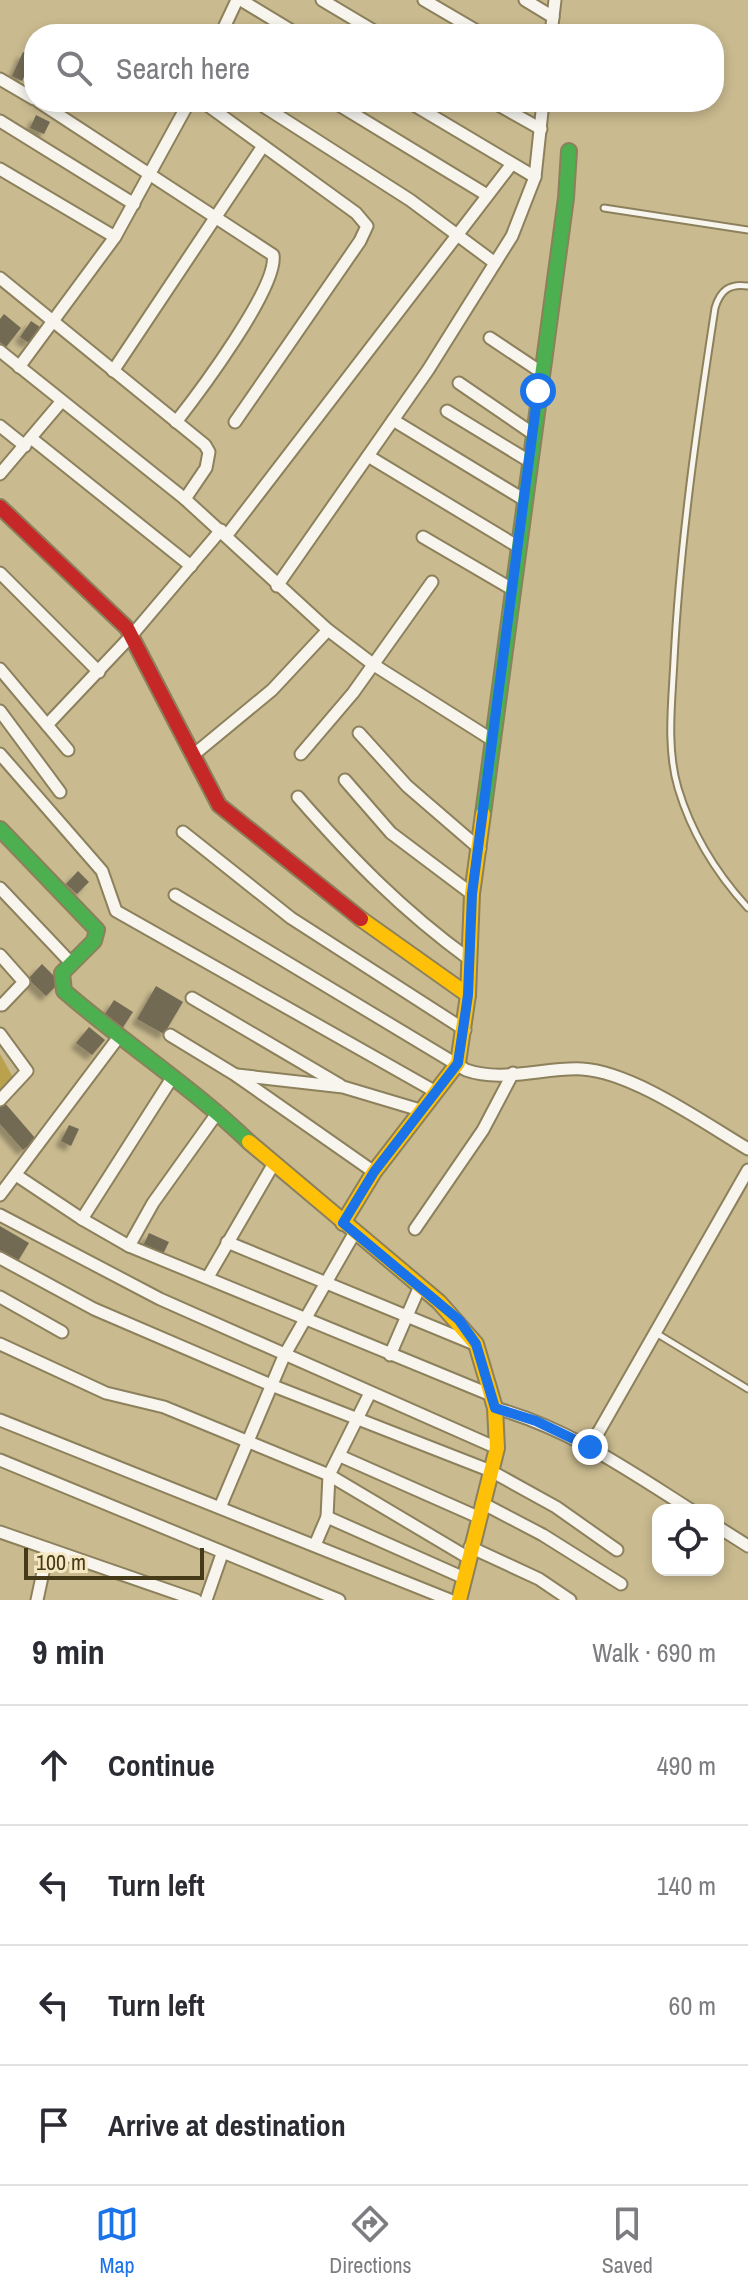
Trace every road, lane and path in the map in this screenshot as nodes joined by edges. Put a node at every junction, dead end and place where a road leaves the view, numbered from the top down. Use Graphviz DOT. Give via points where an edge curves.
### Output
graph roads {
  1 [pos="239,0"];
  2 [pos="322,0"];
  3 [pos="424,0"];
  4 [pos="525,0"];
  5 [pos="555,0"];
  6 [pos="553,17"];
  7 [pos="226,24"];
  8 [pos="280,24"];
  9 [pos="362,24"];
  10 [pos="465,24"];
  11 [pos="552,24"];
  12 [pos="0,79"];
  13 [pos="24,93"];
  14 [pos="55,112"];
  15 [pos="184,112"];
  16 [pos="217,112"];
  17 [pos="272,112"];
  18 [pos="350,112"];
  19 [pos="425,112"];
  20 [pos="511,112"];
  21 [pos="542,112"];
  22 [pos="0,121"];
  23 [pos="541,129"];
  24 [pos="263,146"];
  25 [pos="569,151"];
  26 [pos="511,165"];
  27 [pos="0,169"];
  28 [pos="152,173"];
  29 [pos="535,177"];
  30 [pos="487,195"];
  31 [pos="134,204"];
  32 [pos="604,208"];
  33 [pos="214,217"];
  34 [pos="748,230"];
  35 [pos="457,233"];
  36 [pos="115,237"];
  37 [pos="495,263"];
  38 [pos="0,278"];
  39 [pos="748,286"];
  40 [pos="52,320"];
  41 [pos="490,338"];
  42 [pos="0,351"];
  43 [pos="19,367"];
  44 [pos="113,371"];
  45 [pos="541,372"];
  46 [pos="459,383"];
  47 [pos="61,402"];
  48 [pos="447,411"];
  49 [pos="393,420"];
  50 [pos="176,422"];
  51 [pos="235,422"];
  52 [pos="0,426"];
  53 [pos="532,433"];
  54 [pos="28,442"];
  55 [pos="368,456"];
  56 [pos="529,461"];
  57 [pos="0,474"];
  58 [pos="185,499"];
  59 [pos="523,499"];
  60 [pos="0,507"];
  61 [pos="224,532"];
  62 [pos="423,537"];
  63 [pos="517,546"];
  64 [pos="191,566"];
  65 [pos="0,573"];
  66 [pos="432,582"];
  67 [pos="277,586"];
  68 [pos="512,589"];
  69 [pos="328,630"];
  70 [pos="132,635"];
  71 [pos="374,665"];
  72 [pos="0,669"];
  73 [pos="99,672"];
  74 [pos="0,711"];
  75 [pos="47,725"];
  76 [pos="359,733"];
  77 [pos="494,741"];
  78 [pos="68,750"];
  79 [pos="0,754"];
  80 [pos="301,754"];
  81 [pos="192,756"];
  82 [pos="345,780"];
  83 [pos="60,792"];
  84 [pos="298,797"];
  85 [pos="183,832"];
  86 [pos="2,836"];
  87 [pos="480,849"];
  88 [pos="0,888"];
  89 [pos="472,894"];
  90 [pos="175,895"];
  91 [pos="748,908"];
  92 [pos="0,955"];
  93 [pos="469,959"];
  94 [pos="72,964"];
  95 [pos="468,995"];
  96 [pos="192,998"];
  97 [pos="1,1006"];
  98 [pos="465,1030"];
  99 [pos="0,1034"];
  100 [pos="170,1035"];
  101 [pos="118,1038"];
  102 [pos="458,1063"];
  103 [pos="513,1073"];
  104 [pos="234,1074"];
  105 [pos="172,1078"];
  106 [pos="343,1087"];
  107 [pos="436,1092"];
  108 [pos="0,1100"];
  109 [pos="420,1110"];
  110 [pos="218,1112"];
  111 [pos="748,1149"];
  112 [pos="273,1165"];
  113 [pos="748,1170"];
  114 [pos="374,1172"];
  115 [pos="16,1175"];
  116 [pos="0,1195"];
  117 [pos="0,1215"];
  118 [pos="82,1219"];
  119 [pos="349,1228"];
  120 [pos="415,1229"];
  121 [pos="227,1242"];
  122 [pos="129,1246"];
  123 [pos="0,1258"];
  124 [pos="208,1277"];
  125 [pos="325,1282"];
  126 [pos="420,1286"];
  127 [pos="0,1297"];
  128 [pos="407,1316"];
  129 [pos="304,1320"];
  130 [pos="62,1332"];
  131 [pos="656,1332"];
  132 [pos="0,1344"];
  133 [pos="476,1344"];
  134 [pos="390,1355"];
  135 [pos="284,1356"];
  136 [pos="271,1385"];
  137 [pos="748,1389"];
  138 [pos="370,1393"];
  139 [pos="493,1402"];
  140 [pos="358,1418"];
  141 [pos="0,1420"];
  142 [pos="247,1439"];
  143 [pos="590,1447"];
  144 [pos="497,1448"];
  145 [pos="340,1456"];
  146 [pos="0,1460"];
  147 [pos="491,1471"];
  148 [pos="329,1475"];
  149 [pos="681,1504"];
  150 [pos="221,1505"];
  151 [pos="480,1510"];
  152 [pos="327,1517"];
  153 [pos="724,1531"];
  154 [pos="0,1532"];
  155 [pos="315,1545"];
  156 [pos="748,1546"];
  157 [pos="48,1549"];
  158 [pos="617,1550"];
  159 [pos="468,1552"];
  160 [pos="222,1554"];
  161 [pos="462,1577"];
  162 [pos="621,1584"];
  163 [pos="37,1600"];
  164 [pos="196,1600"];
  165 [pos="206,1600"];
  166 [pos="339,1600"];
  167 [pos="450,1600"];
  168 [pos="459,1600"];
  169 [pos="570,1600"];
  1 -- 7 [label="street"];
  1 -- 8 [label="street"];
  2 -- 9 [label="street"];
  3 -- 10 [label="street"];
  4 -- 6 [label="street"];
  5 -- 6 [label="street"];
  6 -- 11 [label="street"];
  12 -- 13 [label="street"];
  14 -- 28 [label="street"];
  15 -- 28 [label="street"];
  16 -- 24 [label="street"];
  17 -- 35 [label="street"];
  18 -- 30 [label="street"];
  19 -- 26 [label="street"];
  20 -- 23 [label="street"];
  21 -- 23 [label="street"];
  22 -- 31 [label="street"];
  23 -- 29 [label="street"];
  24 -- 33 [label="street"];
  24 -- 51 [label="street" via="367,226"];
  25 -- 45 [label="street"];
  26 -- 29 [label="street"];
  26 -- 30 [label="street"];
  27 -- 36 [label="street"];
  28 -- 31 [label="street"];
  28 -- 33 [label="street"];
  29 -- 37 [label="street" via="512,236"];
  30 -- 35 [label="street"];
  31 -- 36 [label="street"];
  32 -- 34 [label="lane"];
  33 -- 44 [label="street"];
  33 -- 50 [label="street" via="267,249 275,263 230,346"];
  35 -- 37 [label="street"];
  35 -- 61 [label="street"];
  36 -- 40 [label="street"];
  37 -- 49 [label="street"];
  38 -- 40 [label="street"];
  39 -- 91 [label="lane" via="729,287 715,308 683,546 671,707 677,787 719,876"];
  40 -- 43 [label="street"];
  40 -- 44 [label="street"];
  41 -- 45 [label="street"];
  42 -- 43 [label="street"];
  43 -- 47 [label="street"];
  44 -- 50 [label="street"];
  45 -- 53 [label="street"];
  46 -- 53 [label="street"];
  47 -- 54 [label="street"];
  47 -- 58 [label="street"];
  48 -- 56 [label="street"];
  49 -- 55 [label="street"];
  49 -- 59 [label="street"];
  50 -- 58 [label="street" via="209,452 206,468"];
  52 -- 54 [label="street"];
  53 -- 56 [label="street"];
  54 -- 57 [label="street"];
  54 -- 64 [label="street"];
  55 -- 63 [label="street"];
  55 -- 67 [label="street"];
  56 -- 59 [label="street"];
  58 -- 61 [label="street"];
  59 -- 63 [label="street"];
  60 -- 70 [label="street"];
  61 -- 64 [label="street"];
  61 -- 67 [label="street"];
  62 -- 68 [label="street"];
  63 -- 68 [label="street"];
  64 -- 70 [label="street"];
  65 -- 73 [label="street"];
  66 -- 71 [label="street"];
  67 -- 69 [label="street"];
  68 -- 77 [label="street"];
  69 -- 71 [label="street"];
  69 -- 81 [label="street" via="263,698"];
  70 -- 73 [label="street"];
  70 -- 81 [label="street"];
  71 -- 77 [label="street"];
  71 -- 80 [label="street"];
  72 -- 75 [label="street"];
  73 -- 75 [label="street"];
  74 -- 83 [label="street"];
  75 -- 78 [label="street"];
  76 -- 87 [label="street" via="407,786"];
  77 -- 87 [label="street"];
  79 -- 107 [label="street" via="102,871 116,911"];
  81 -- 95 [label="street" via="230,815 342,905"];
  82 -- 89 [label="street" via="391,833"];
  84 -- 93 [label="street" via="412,918"];
  85 -- 98 [label="street" via="291,918"];
  86 -- 94 [label="street" via="97,930 94,941"];
  87 -- 89 [label="street"];
  88 -- 94 [label="street"];
  89 -- 93 [label="street"];
  90 -- 102 [label="street"];
  92 -- 97 [label="street" via="24,982"];
  93 -- 95 [label="street"];
  94 -- 101 [label="street" via="61,977 64,991"];
  95 -- 98 [label="street"];
  96 -- 106 [label="street"];
  98 -- 102 [label="street"];
  99 -- 108 [label="street" via="27,1071"];
  100 -- 104 [label="street"];
  101 -- 105 [label="street"];
  101 -- 115 [label="street"];
  102 -- 103 [label="street" via="487,1075"];
  102 -- 107 [label="street"];
  103 -- 111 [label="street" via="582,1069 609,1075"];
  103 -- 120 [label="street" via="483,1130"];
  104 -- 106 [label="street"];
  104 -- 114 [label="street"];
  105 -- 110 [label="street"];
  105 -- 118 [label="street"];
  106 -- 109 [label="street"];
  107 -- 109 [label="street"];
  109 -- 114 [label="street"];
  110 -- 112 [label="street"];
  110 -- 122 [label="street"];
  112 -- 119 [label="street"];
  112 -- 121 [label="street"];
  113 -- 131 [label="street"];
  114 -- 119 [label="street"];
  115 -- 116 [label="street"];
  115 -- 118 [label="street"];
  117 -- 135 [label="street" via="160,1299"];
  118 -- 122 [label="street"];
  119 -- 125 [label="street"];
  119 -- 126 [label="street"];
  121 -- 124 [label="street"];
  121 -- 125 [label="street"];
  122 -- 124 [label="street"];
  123 -- 136 [label="street" via="63,1295"];
  124 -- 129 [label="street"];
  125 -- 128 [label="street"];
  125 -- 129 [label="street"];
  126 -- 128 [label="street"];
  126 -- 133 [label="street" via="459,1320"];
  127 -- 130 [label="street"];
  128 -- 133 [label="street"];
  128 -- 134 [label="street"];
  129 -- 134 [label="street"];
  129 -- 135 [label="street"];
  131 -- 137 [label="lane"];
  131 -- 143 [label="street"];
  132 -- 142 [label="street" via="106,1393 157,1405"];
  133 -- 139 [label="street"];
  134 -- 139 [label="street"];
  135 -- 136 [label="street"];
  135 -- 138 [label="street"];
  136 -- 140 [label="street"];
  136 -- 142 [label="street"];
  138 -- 140 [label="street"];
  138 -- 144 [label="street"];
  139 -- 143 [label="street"];
  139 -- 144 [label="street"];
  140 -- 145 [label="street"];
  140 -- 147 [label="street"];
  141 -- 150 [label="street"];
  142 -- 148 [label="street"];
  142 -- 150 [label="street"];
  143 -- 149 [label="street"];
  144 -- 147 [label="street"];
  145 -- 148 [label="street"];
  145 -- 151 [label="street"];
  146 -- 160 [label="street"];
  147 -- 151 [label="street"];
  147 -- 158 [label="street" via="556,1507"];
  148 -- 152 [label="street"];
  148 -- 159 [label="street"];
  150 -- 155 [label="street"];
  151 -- 159 [label="street"];
  151 -- 162 [label="street" via="543,1535"];
  152 -- 155 [label="street"];
  152 -- 161 [label="street"];
  153 -- 156 [label="street"];
  154 -- 157 [label="street"];
  155 -- 167 [label="street"];
  157 -- 163 [label="street"];
  157 -- 164 [label="street"];
  159 -- 161 [label="street"];
  159 -- 169 [label="street" via="539,1579"];
  160 -- 165 [label="street"];
  160 -- 166 [label="street"];
  161 -- 168 [label="street"];
}
